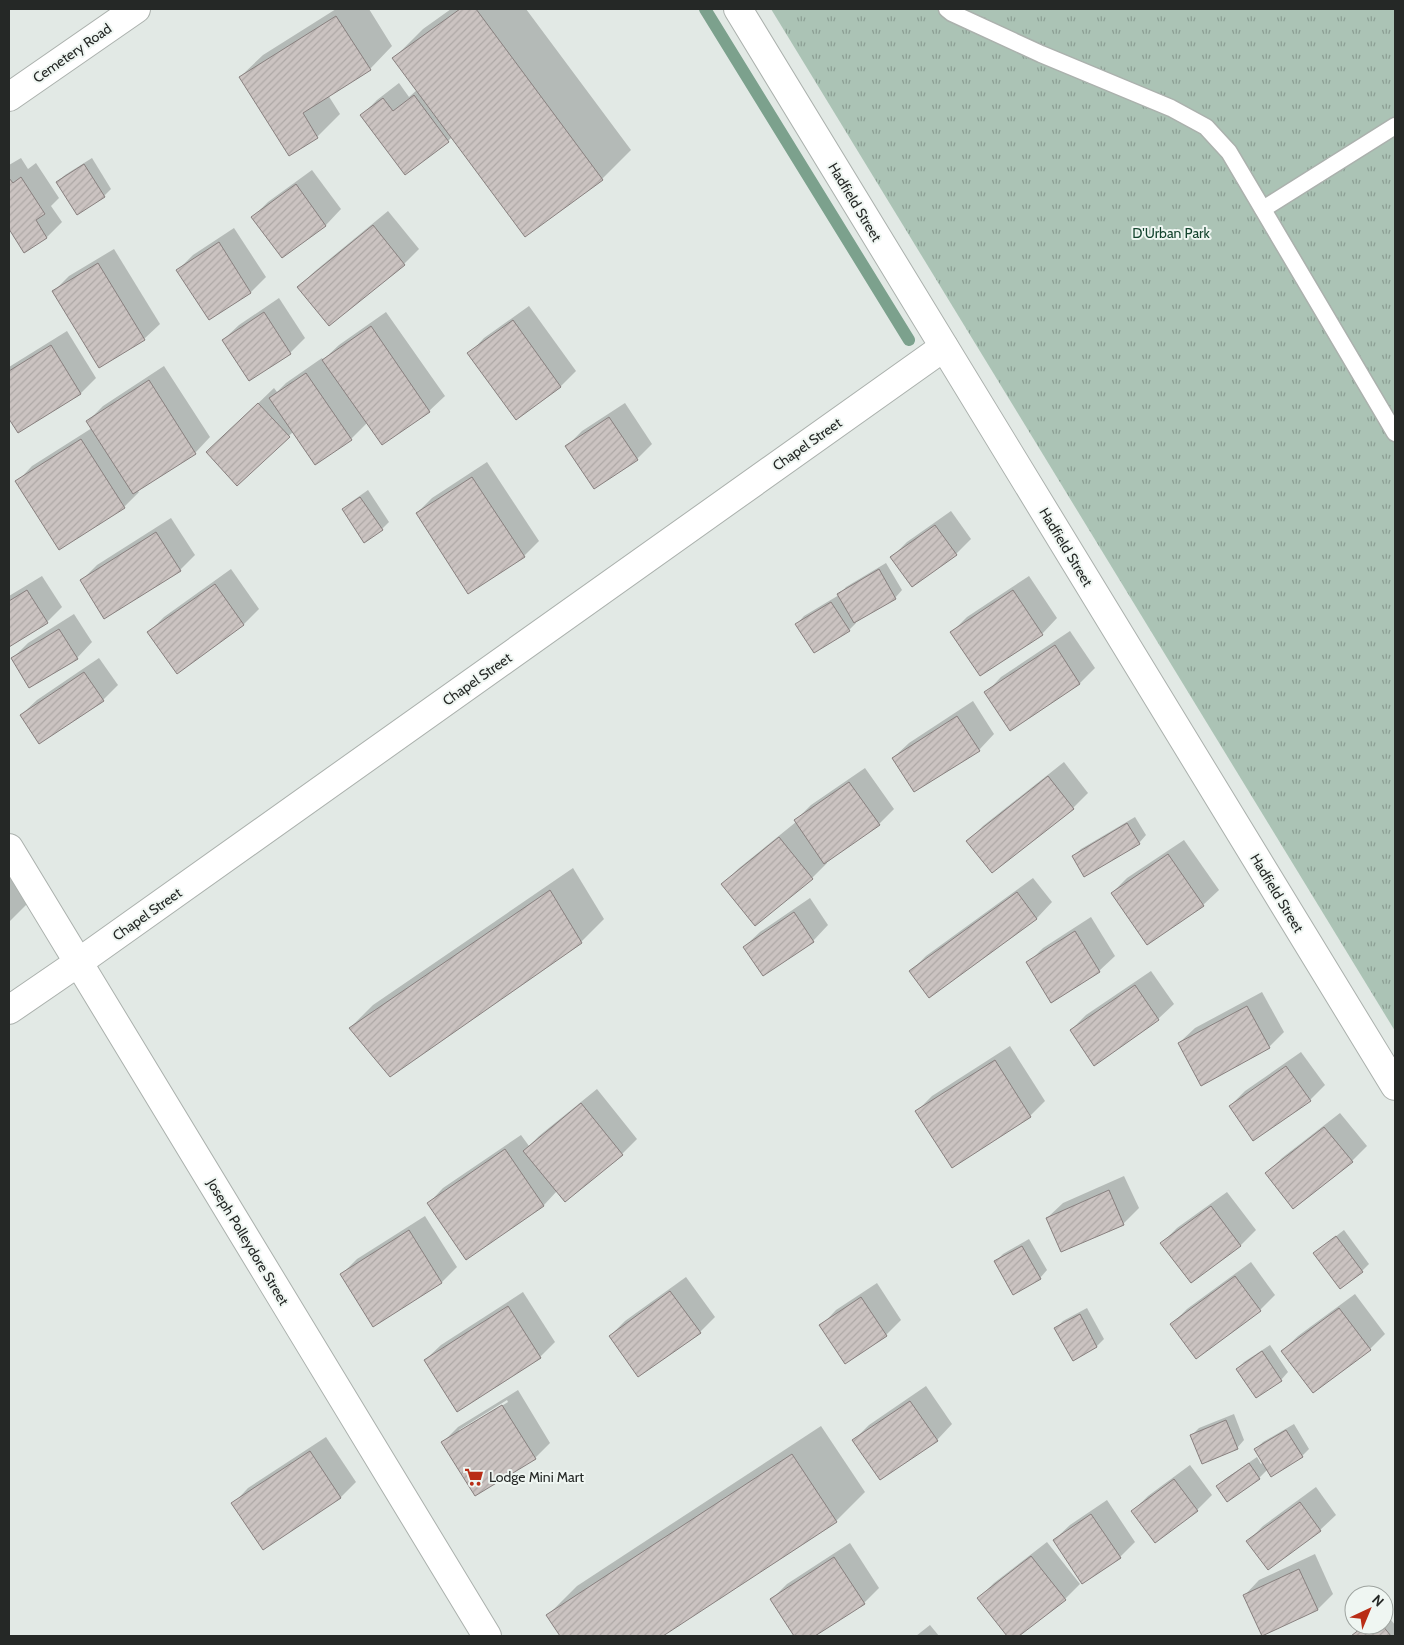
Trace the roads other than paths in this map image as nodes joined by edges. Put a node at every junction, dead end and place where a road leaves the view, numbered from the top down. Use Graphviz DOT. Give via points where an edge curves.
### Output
graph roads {
  1 [pos="136,9"];
  2 [pos="738,9"];
  3 [pos="953,10"];
  4 [pos="9,97"];
  5 [pos="1395,126"];
  6 [pos="1263,210"];
  7 [pos="944,347"];
  8 [pos="1395,433"];
  9 [pos="9,848"];
  10 [pos="79,962"];
  11 [pos="9,1010"];
  12 [pos="1395,1086"];
  13 [pos="487,1636"];
  1 -- 4 [label="street, Cemetery Road"];
  2 -- 7 [label="street, Hadfield Street"];
  3 -- 6 [label="lane" via="1041,54 1171,108 1206,127 1229,152"];
  5 -- 6 [label="lane"];
  6 -- 8 [label="lane"];
  7 -- 10 [label="street, Chapel Street"];
  7 -- 12 [label="street, Hadfield Street"];
  9 -- 10 [label="street, Joseph Polleydore Street"];
  10 -- 11 [label="street, Chapel Street"];
  10 -- 13 [label="street, Joseph Polleydore Street"];
}
